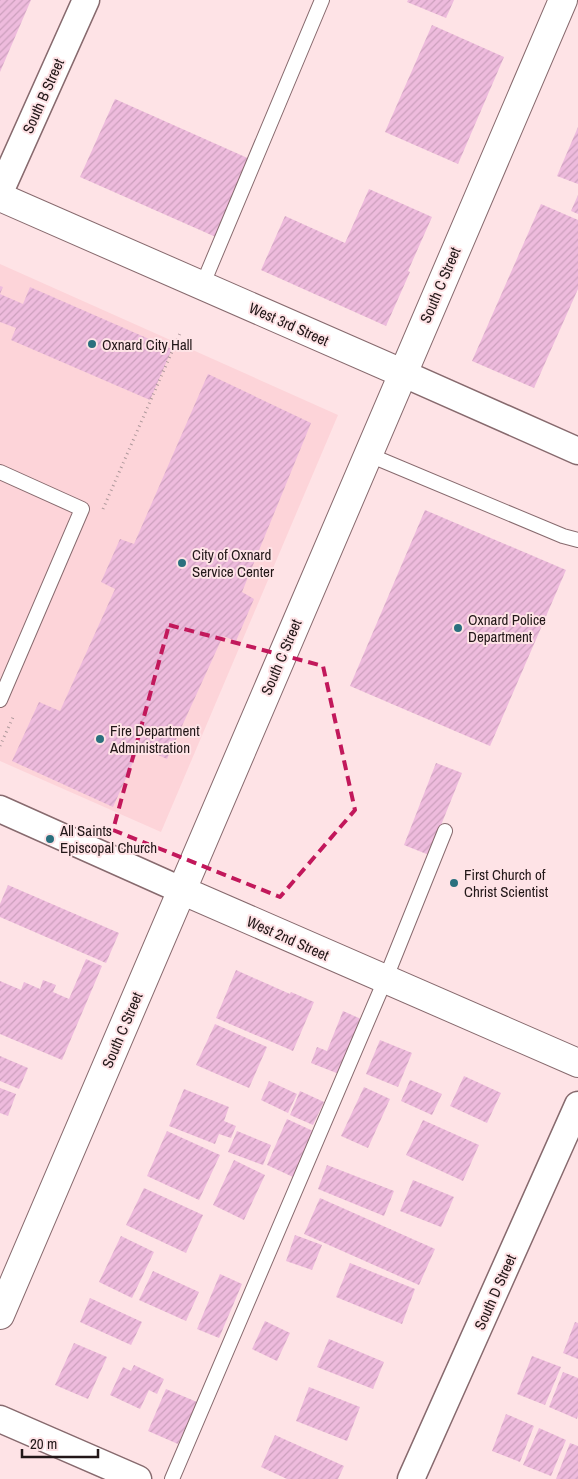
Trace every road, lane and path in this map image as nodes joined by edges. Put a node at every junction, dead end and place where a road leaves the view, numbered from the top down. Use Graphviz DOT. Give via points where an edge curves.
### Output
graph roads {
  1 [pos="86,0"];
  2 [pos="322,0"];
  3 [pos="563,0"];
  4 [pos="0,192"];
  5 [pos="0,198"];
  6 [pos="202,286"];
  7 [pos="402,373"];
  8 [pos="578,451"];
  9 [pos="367,454"];
  10 [pos="0,472"];
  11 [pos="578,540"];
  12 [pos="0,700"];
  13 [pos="0,809"];
  14 [pos="445,831"];
  15 [pos="181,890"];
  16 [pos="385,980"];
  17 [pos="578,1063"];
  18 [pos="578,1105"];
  19 [pos="0,1315"];
  20 [pos="0,1419"];
  21 [pos="138,1479"];
  22 [pos="172,1479"];
  23 [pos="411,1479"];
  1 -- 4 [label="street, South B Street"];
  2 -- 6 [label="lane"];
  3 -- 7 [label="street, South C Street"];
  5 -- 6 [label="street, West 3rd Street"];
  6 -- 7 [label="street, West 3rd Street"];
  7 -- 8 [label="street, West 3rd Street"];
  7 -- 9 [label="street, South C Street"];
  9 -- 11 [label="lane"];
  9 -- 15 [label="street, South C Street"];
  10 -- 12 [label="lane" via="82,509"];
  13 -- 15 [label="street, West 2nd Street"];
  14 -- 16 [label="lane"];
  15 -- 16 [label="street, West 2nd Street"];
  15 -- 19 [label="street, South C Street"];
  16 -- 17 [label="street, West 2nd Street"];
  16 -- 22 [label="lane"];
  18 -- 23 [label="street, South D Street"];
  20 -- 21 [label="street"];
}
